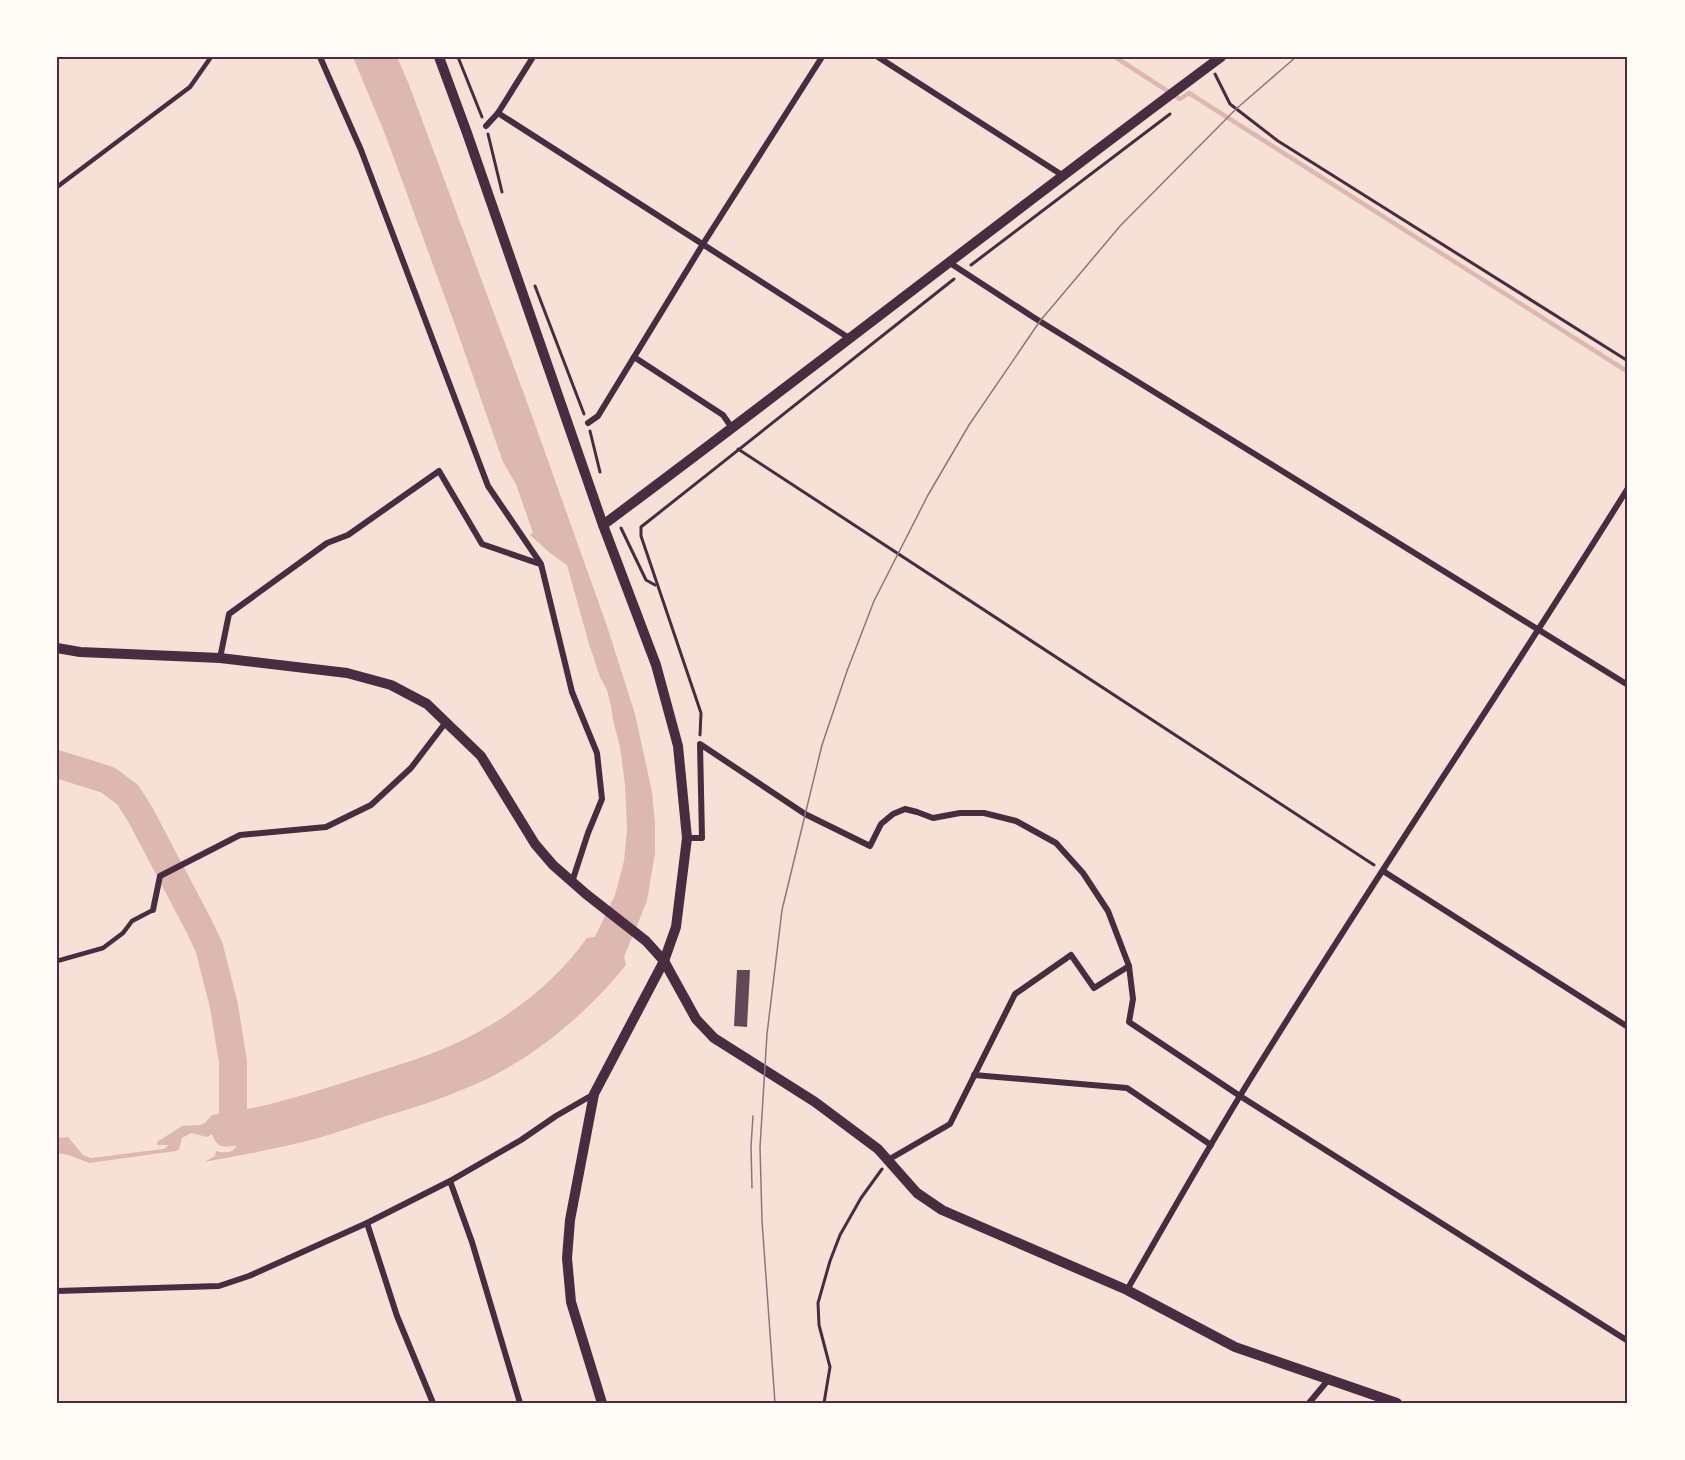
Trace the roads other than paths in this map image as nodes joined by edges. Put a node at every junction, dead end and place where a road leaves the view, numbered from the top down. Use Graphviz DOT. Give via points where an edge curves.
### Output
graph roads {
  1 [pos="211,57"];
  2 [pos="320,57"];
  3 [pos="439,57"];
  4 [pos="533,57"];
  5 [pos="822,57"];
  6 [pos="878,57"];
  7 [pos="1218,59"];
  8 [pos="498,113"];
  9 [pos="486,126"];
  10 [pos="1062,175"];
  11 [pos="57,187"];
  12 [pos="703,244"];
  13 [pos="950,262"];
  14 [pos="849,338"];
  15 [pos="634,357"];
  16 [pos="588,423"];
  17 [pos="732,428"];
  18 [pos="1628,488"];
  19 [pos="603,525"];
  20 [pos="541,564"];
  21 [pos="1540,629"];
  22 [pos="57,648"];
  23 [pos="220,657"];
  24 [pos="1628,685"];
  25 [pos="446,722"];
  26 [pos="687,838"];
  27 [pos="1383,871"];
  28 [pos="572,882"];
  29 [pos="153,910"];
  30 [pos="57,961"];
  31 [pos="664,961"];
  32 [pos="1129,966"];
  33 [pos="1628,1027"];
  34 [pos="974,1075"];
  35 [pos="594,1094"];
  36 [pos="1240,1096"];
  37 [pos="1211,1146"];
  38 [pos="888,1160"];
  39 [pos="450,1181"];
  40 [pos="367,1223"];
  41 [pos="1127,1290"];
  42 [pos="57,1291"];
  43 [pos="1628,1341"];
  44 [pos="1329,1379"];
  45 [pos="433,1403"];
  46 [pos="520,1403"];
  47 [pos="602,1403"];
  48 [pos="1309,1403"];
  49 [pos="1397,1403"];
  1 -- 11 [label="lane" via="190,87"];
  2 -- 20 [label="street" via="361,150 488,486"];
  3 -- 19 [label="street"];
  4 -- 8 [label="street"];
  5 -- 12 [label="street"];
  6 -- 10 [label="street"];
  7 -- 10 [label="street"];
  8 -- 9 [label="street"];
  8 -- 12 [label="street"];
  10 -- 13 [label="street"];
  12 -- 14 [label="street"];
  12 -- 15 [label="street"];
  13 -- 14 [label="street"];
  13 -- 21 [label="street"];
  14 -- 17 [label="street"];
  15 -- 16 [label="street" via="597,416"];
  15 -- 17 [label="street" via="723,415"];
  17 -- 19 [label="street"];
  18 -- 21 [label="street"];
  19 -- 26 [label="street" via="656,665 678,746"];
  20 -- 23 [label="street" via="482,544 439,471 348,535 327,543 229,614"];
  20 -- 28 [label="street" via="572,692 597,753 602,799"];
  21 -- 24 [label="street"];
  21 -- 27 [label="street"];
  22 -- 23 [label="street"];
  23 -- 25 [label="street" via="347,673 391,685 427,704"];
  25 -- 28 [label="street" via="481,756 535,844"];
  25 -- 29 [label="street" via="411,768 371,805 326,827 240,835 160,876"];
  26 -- 31 [label="street" via="676,927"];
  26 -- 32 [label="street" via="702,838 700,744 805,814 870,846 881,824 905,809 933,818 984,813 1017,820 1056,843 1083,873 1108,911"];
  27 -- 33 [label="street"];
  27 -- 36 [label="street"];
  28 -- 31 [label="street" via="646,941"];
  29 -- 30 [label="lane" via="132,921 103,948"];
  31 -- 35 [label="street"];
  31 -- 38 [label="street" via="696,1019 714,1038 815,1102"];
  32 -- 34 [label="street" via="1094,988 1071,955 1015,994"];
  32 -- 36 [label="street" via="1133,999 1130,1022"];
  34 -- 37 [label="street" via="1127,1088"];
  34 -- 38 [label="street" via="950,1124"];
  35 -- 39 [label="street"];
  35 -- 47 [label="street" via="570,1220 567,1258 571,1302"];
  36 -- 37 [label="street"];
  36 -- 43 [label="street"];
  37 -- 41 [label="street"];
  38 -- 41 [label="street" via="917,1193 942,1210"];
  39 -- 40 [label="street"];
  39 -- 46 [label="street"];
  40 -- 42 [label="street" via="219,1287"];
  40 -- 45 [label="street" via="397,1316"];
  41 -- 44 [label="street" via="1235,1347"];
  44 -- 48 [label="street"];
  44 -- 49 [label="street"];
}
